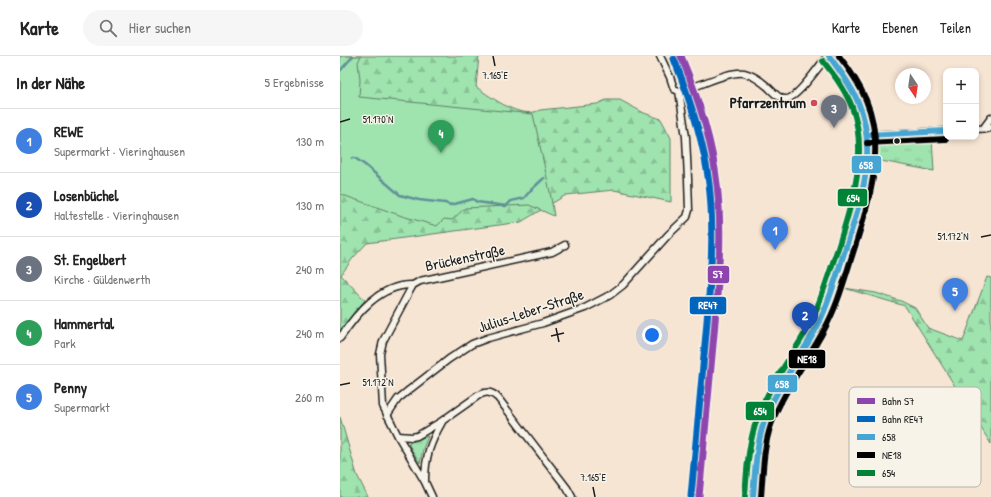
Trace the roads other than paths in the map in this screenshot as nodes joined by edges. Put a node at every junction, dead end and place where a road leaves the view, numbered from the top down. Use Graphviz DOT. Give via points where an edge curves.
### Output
graph roads {
  1 [pos="660,56"];
  2 [pos="828,56"];
  3 [pos="679,91"];
  4 [pos="991,118"];
  5 [pos="988,128"];
  6 [pos="943,131"];
  7 [pos="867,135"];
  8 [pos="565,245"];
  9 [pos="413,285"];
  10 [pos="340,338"];
  11 [pos="387,414"];
  12 [pos="442,421"];
  13 [pos="398,436"];
  14 [pos="425,482"];
  15 [pos="432,497"];
  16 [pos="572,497"];
  17 [pos="753,497"];
  1 -- 3 [label="street" via="674,89"];
  2 -- 3 [label="street" via="807,82 785,100 758,79 744,73"];
  2 -- 7 [label="main road" via="855,91 862,109"];
  3 -- 11 [label="street, Julius-Leber-Straße" via="686,137 689,197 688,214 678,226 623,285 604,299 543,323 472,344 455,354 398,399"];
  4 -- 5 [label="street" via="985,126"];
  6 -- 7 [label="street"];
  7 -- 17 [label="main road" via="866,167 854,222 822,315 767,413 760,439"];
  8 -- 9 [label="street, Brückenstraße" via="552,252 420,281"];
  9 -- 10 [label="street" via="395,288 373,300 365,306"];
  9 -- 11 [label="street, Brückenstraße" via="389,330 380,354 381,396"];
  11 -- 13 [label="street, Brückenstraße"];
  12 -- 13 [label="street" via="417,436"];
  12 -- 14 [label="street" via="428,450 424,468"];
  12 -- 16 [label="street" via="484,392 494,394"];
  13 -- 14 [label="street, Brückenstraße"];
  14 -- 15 [label="street, Brückenstraße"];
}
